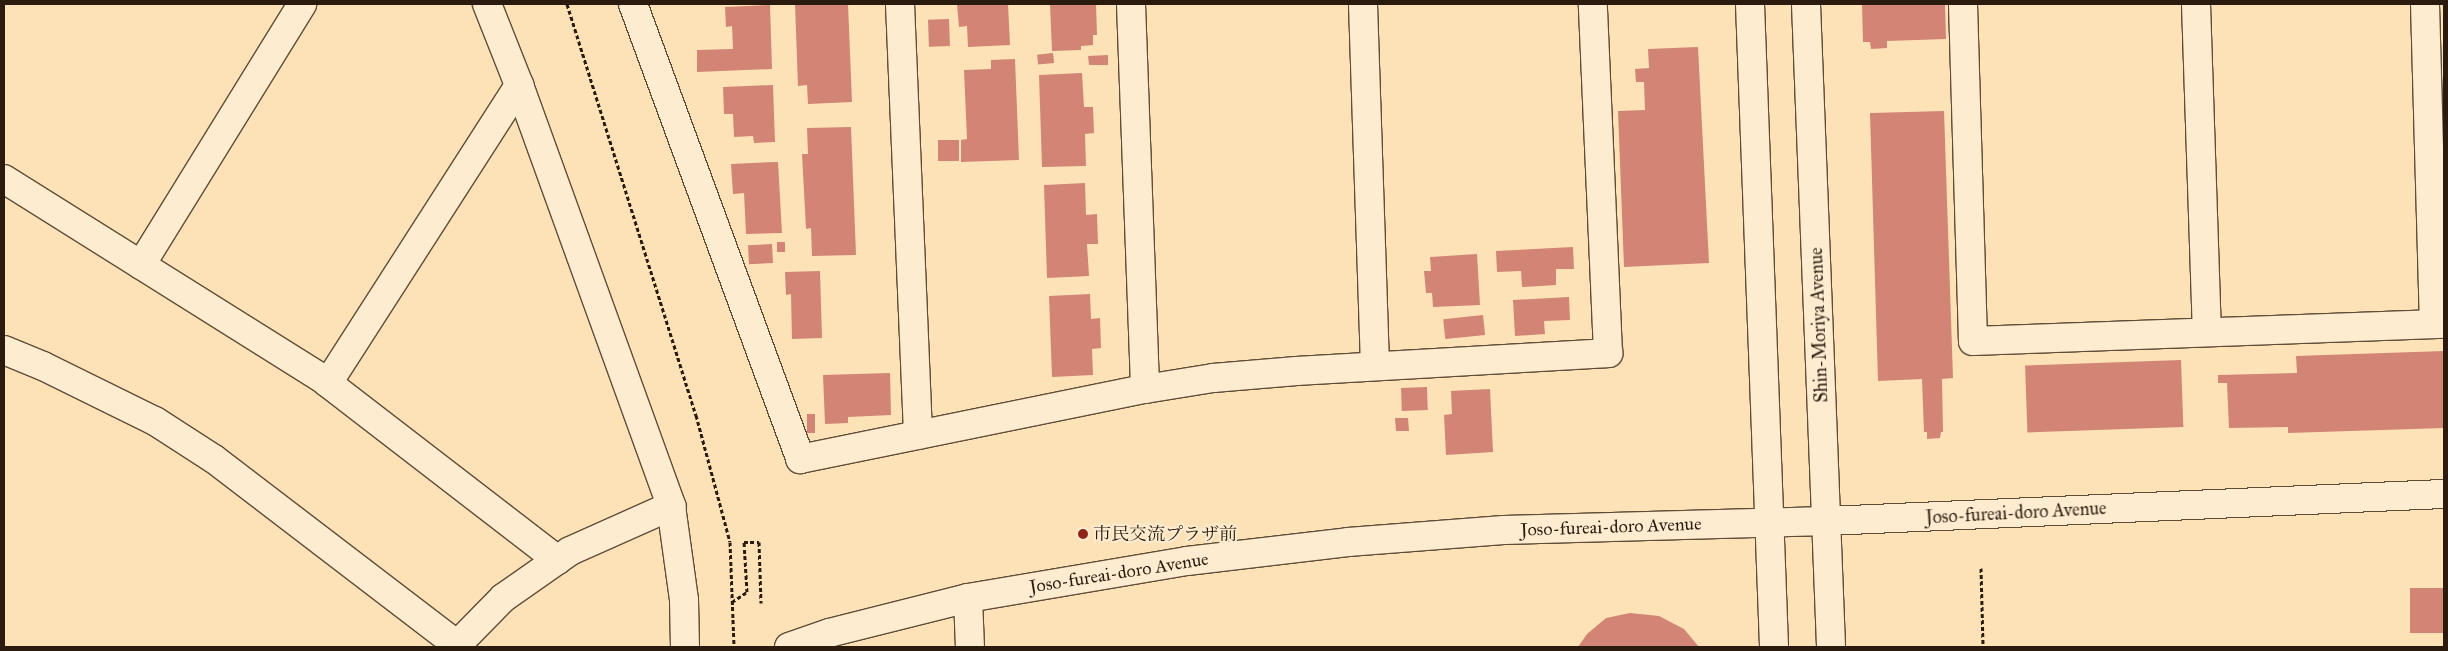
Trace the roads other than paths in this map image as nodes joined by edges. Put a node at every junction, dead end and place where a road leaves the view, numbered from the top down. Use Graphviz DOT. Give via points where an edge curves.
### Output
graph roads {
  1 [pos="302,4"];
  2 [pos="487,4"];
  3 [pos="633,4"];
  4 [pos="900,4"];
  5 [pos="1131,4"];
  6 [pos="1363,4"];
  7 [pos="1593,4"];
  8 [pos="1750,4"];
  9 [pos="1806,4"];
  10 [pos="1963,4"];
  11 [pos="2196,4"];
  12 [pos="2425,4"];
  13 [pos="519,85"];
  14 [pos="4,179"];
  15 [pos="141,265"];
  16 [pos="2439,324"];
  17 [pos="2207,331"];
  18 [pos="4,350"];
  19 [pos="1375,366"];
  20 [pos="328,383"];
  21 [pos="1145,389"];
  22 [pos="918,435"];
  23 [pos="2444,494"];
  24 [pos="671,506"];
  25 [pos="1827,521"];
  26 [pos="1769,522"];
  27 [pos="558,560"];
  28 [pos="968,598"];
  29 [pos="456,646"];
  30 [pos="685,647"];
  31 [pos="789,647"];
  32 [pos="970,647"];
  33 [pos="1774,647"];
  34 [pos="1831,647"];
  1 -- 15 [label="street"];
  2 -- 13 [label="street"];
  3 -- 22 [label="street" via="800,460"];
  4 -- 22 [label="street"];
  5 -- 21 [label="street"];
  6 -- 19 [label="street"];
  7 -- 19 [label="street" via="1608,354"];
  8 -- 26 [label="street"];
  9 -- 25 [label="street, Shin-Moriya Avenue"];
  10 -- 17 [label="street" via="1973,341"];
  11 -- 17 [label="street"];
  12 -- 16 [label="street"];
  13 -- 20 [label="street"];
  13 -- 24 [label="street"];
  14 -- 15 [label="street"];
  15 -- 20 [label="street"];
  16 -- 17 [label="street"];
  18 -- 29 [label="street" via="155,421 214,459"];
  19 -- 21 [label="street" via="1213,378"];
  20 -- 27 [label="street"];
  21 -- 22 [label="street"];
  23 -- 25 [label="street, Joso-fureai-doro Avenue"];
  24 -- 27 [label="street" via="570,551"];
  24 -- 30 [label="street" via="684,600"];
  25 -- 26 [label="street, Joso-fureai-doro Avenue"];
  25 -- 34 [label="street, Shin-Moriya Avenue"];
  26 -- 28 [label="street, Joso-fureai-doro Avenue" via="1504,530 1348,542 1187,561"];
  26 -- 33 [label="street"];
  27 -- 29 [label="street" via="503,598"];
  28 -- 31 [label="street, Joso-fureai-doro Avenue" via="829,633"];
  28 -- 32 [label="street"];
}
